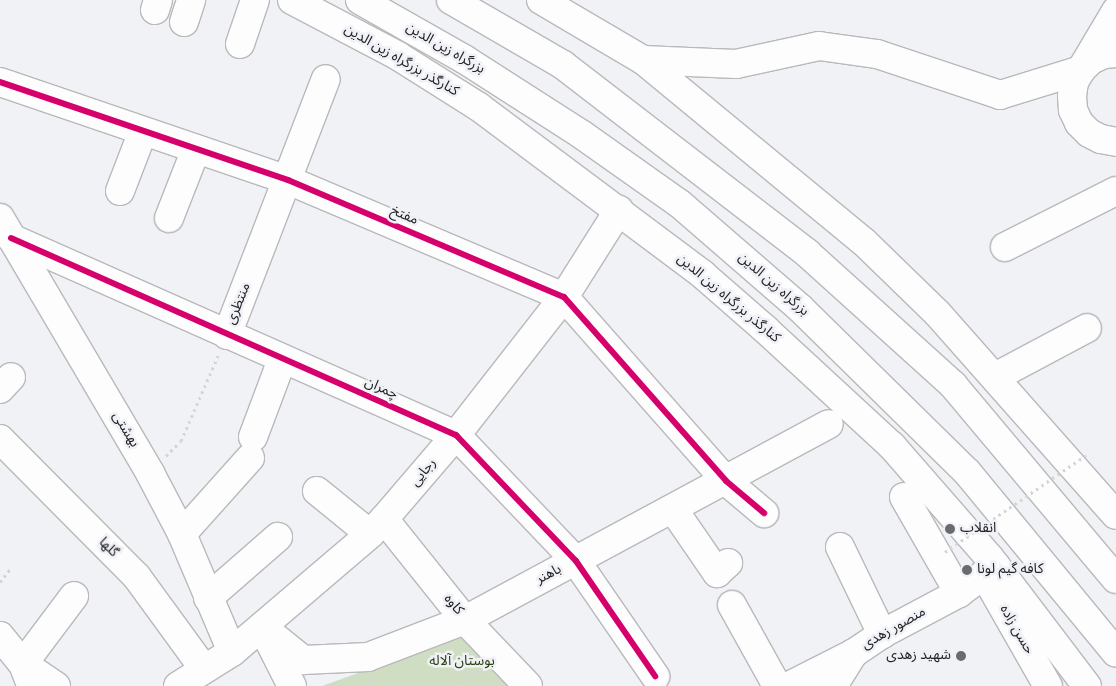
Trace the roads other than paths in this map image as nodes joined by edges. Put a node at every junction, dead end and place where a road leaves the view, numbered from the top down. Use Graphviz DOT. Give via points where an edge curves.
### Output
graph roads {
  1 [pos="255,0"];
  2 [pos="292,0"];
  3 [pos="451,0"];
  4 [pos="541,0"];
  5 [pos="371,6"];
  6 [pos="1116,12"];
  7 [pos="240,44"];
  8 [pos="1116,53"];
  9 [pos="644,60"];
  10 [pos="1081,70"];
  11 [pos="326,79"];
  12 [pos="0,82"];
  13 [pos="143,131"];
  14 [pos="1116,142"];
  15 [pos="196,149"];
  16 [pos="288,180"];
  17 [pos="120,191"];
  18 [pos="1116,191"];
  19 [pos="619,210"];
  20 [pos="169,218"];
  21 [pos="5,228"];
  22 [pos="1005,247"];
  23 [pos="702,274"];
  24 [pos="564,297"];
  25 [pos="1086,328"];
  26 [pos="227,335"];
  27 [pos="282,360"];
  28 [pos="995,377"];
  29 [pos="829,424"];
  30 [pos="456,436"];
  31 [pos="0,439"];
  32 [pos="726,481"];
  33 [pos="316,491"];
  34 [pos="904,497"];
  35 [pos="673,509"];
  36 [pos="1115,512"];
  37 [pos="764,513"];
  38 [pos="377,526"];
  39 [pos="182,534"];
  40 [pos="278,537"];
  41 [pos="840,547"];
  42 [pos="576,561"];
  43 [pos="728,563"];
  44 [pos="990,570"];
  45 [pos="1116,580"];
  46 [pos="959,593"];
  47 [pos="74,596"];
  48 [pos="208,598"];
  49 [pos="732,605"];
  50 [pos="465,620"];
  51 [pos="262,627"];
  52 [pos="882,634"];
  53 [pos="0,636"];
  54 [pos="232,652"];
  55 [pos="854,653"];
  56 [pos="1116,653"];
  57 [pos="204,669"];
  58 [pos="27,675"];
  59 [pos="654,676"];
  60 [pos="56,686"];
  61 [pos="178,686"];
  62 [pos="292,686"];
  63 [pos="528,686"];
  64 [pos="777,686"];
  65 [pos="789,686"];
  66 [pos="833,686"];
  67 [pos="1048,686"];
  68 [pos="1087,686"];
  1 -- 7 [label="main road"];
  2 -- 19 [label="main road, کنارگذر بزرگراه زین الدین" via="398,56 479,107"];
  3 -- 45 [label="main road" via="563,65 807,253 953,385"];
  4 -- 9 [label="main road"];
  5 -- 23 [label="main road" via="504,102"];
  5 -- 56 [label="main road, بزرگراه زین الدین" via="464,59 581,134 680,204 785,295 967,472"];
  6 -- 10 [label="main road"];
  8 -- 10 [label="main road" via="1091,60"];
  9 -- 10 [label="main road" via="736,64 819,46 877,54 1000,95"];
  9 -- 28 [label="main road" via="864,242 938,314"];
  10 -- 14 [label="main road" via="1074,82 1072,96 1076,116 1089,133 1101,140"];
  11 -- 16 [label="main road, منتظری"];
  12 -- 13 [label="main road, مفتخ"];
  13 -- 15 [label="main road, مفتخ"];
  13 -- 17 [label="main road"];
  15 -- 16 [label="main road, مفتخ"];
  15 -- 20 [label="main road"];
  16 -- 24 [label="main road, مفتخ"];
  16 -- 26 [label="main road, منتظری"];
  18 -- 22 [label="main road"];
  19 -- 23 [label="main road, کنارگذر بزرگراه زین الدین"];
  19 -- 24 [label="main road, رجایی"];
  21 -- 26 [label="main road, چمران"];
  21 -- 39 [label="main road, بهشتی" via="150,473"];
  23 -- 44 [label="main road, کنارگذر بزرگراه زین الدین" via="892,446"];
  24 -- 30 [label="main road, رجایی"];
  24 -- 32 [label="main road, مفتخ"];
  25 -- 28 [label="main road"];
  26 -- 27 [label="main road, چمران"];
  27 -- 30 [label="main road, چمران"];
  27 -- 39 [label="main road" via="252,447"];
  28 -- 36 [label="main road"];
  29 -- 32 [label="main road, باهنر"];
  30 -- 38 [label="main road, رجایی"];
  30 -- 42 [label="main road, چمران"];
  31 -- 57 [label="main road, گلها" via="137,577"];
  32 -- 35 [label="main road, باهنر"];
  32 -- 37 [label="main road, مفتخ"];
  33 -- 38 [label="main road, کاوه"];
  34 -- 46 [label="main road"];
  35 -- 42 [label="main road, باهنر"];
  35 -- 43 [label="main road" via="717,573"];
  38 -- 50 [label="main road, کاوه"];
  38 -- 51 [label="main road, رجایی"];
  39 -- 48 [label="main road, بهشتی"];
  40 -- 48 [label="main road"];
  41 -- 52 [label="main road"];
  42 -- 50 [label="main road, باهنر"];
  42 -- 59 [label="main road, چمران"];
  44 -- 46 [label="main road, منصور زهدی"];
  44 -- 67 [label="main road, حسن زاده"];
  44 -- 68 [label="main road, کنارگذر بزرگراه زین الدین"];
  46 -- 52 [label="main road, منصور زهدی"];
  47 -- 58 [label="main road"];
  48 -- 54 [label="main road, بهشتی"];
  49 -- 64 [label="main road"];
  50 -- 51 [label="main road, باهنر" via="368,658 303,660"];
  50 -- 63 [label="main road, کاوه"];
  51 -- 54 [label="main road, رجایی"];
  51 -- 62 [label="main road"];
  52 -- 55 [label="main road, منصور زهدی"];
  53 -- 58 [label="main road"];
  54 -- 57 [label="main road, رجایی"];
  55 -- 65 [label="main road, منصور زهدی"];
  55 -- 66 [label="main road"];
  57 -- 61 [label="main road, رجایی"];
  58 -- 60 [label="main road"];
}
